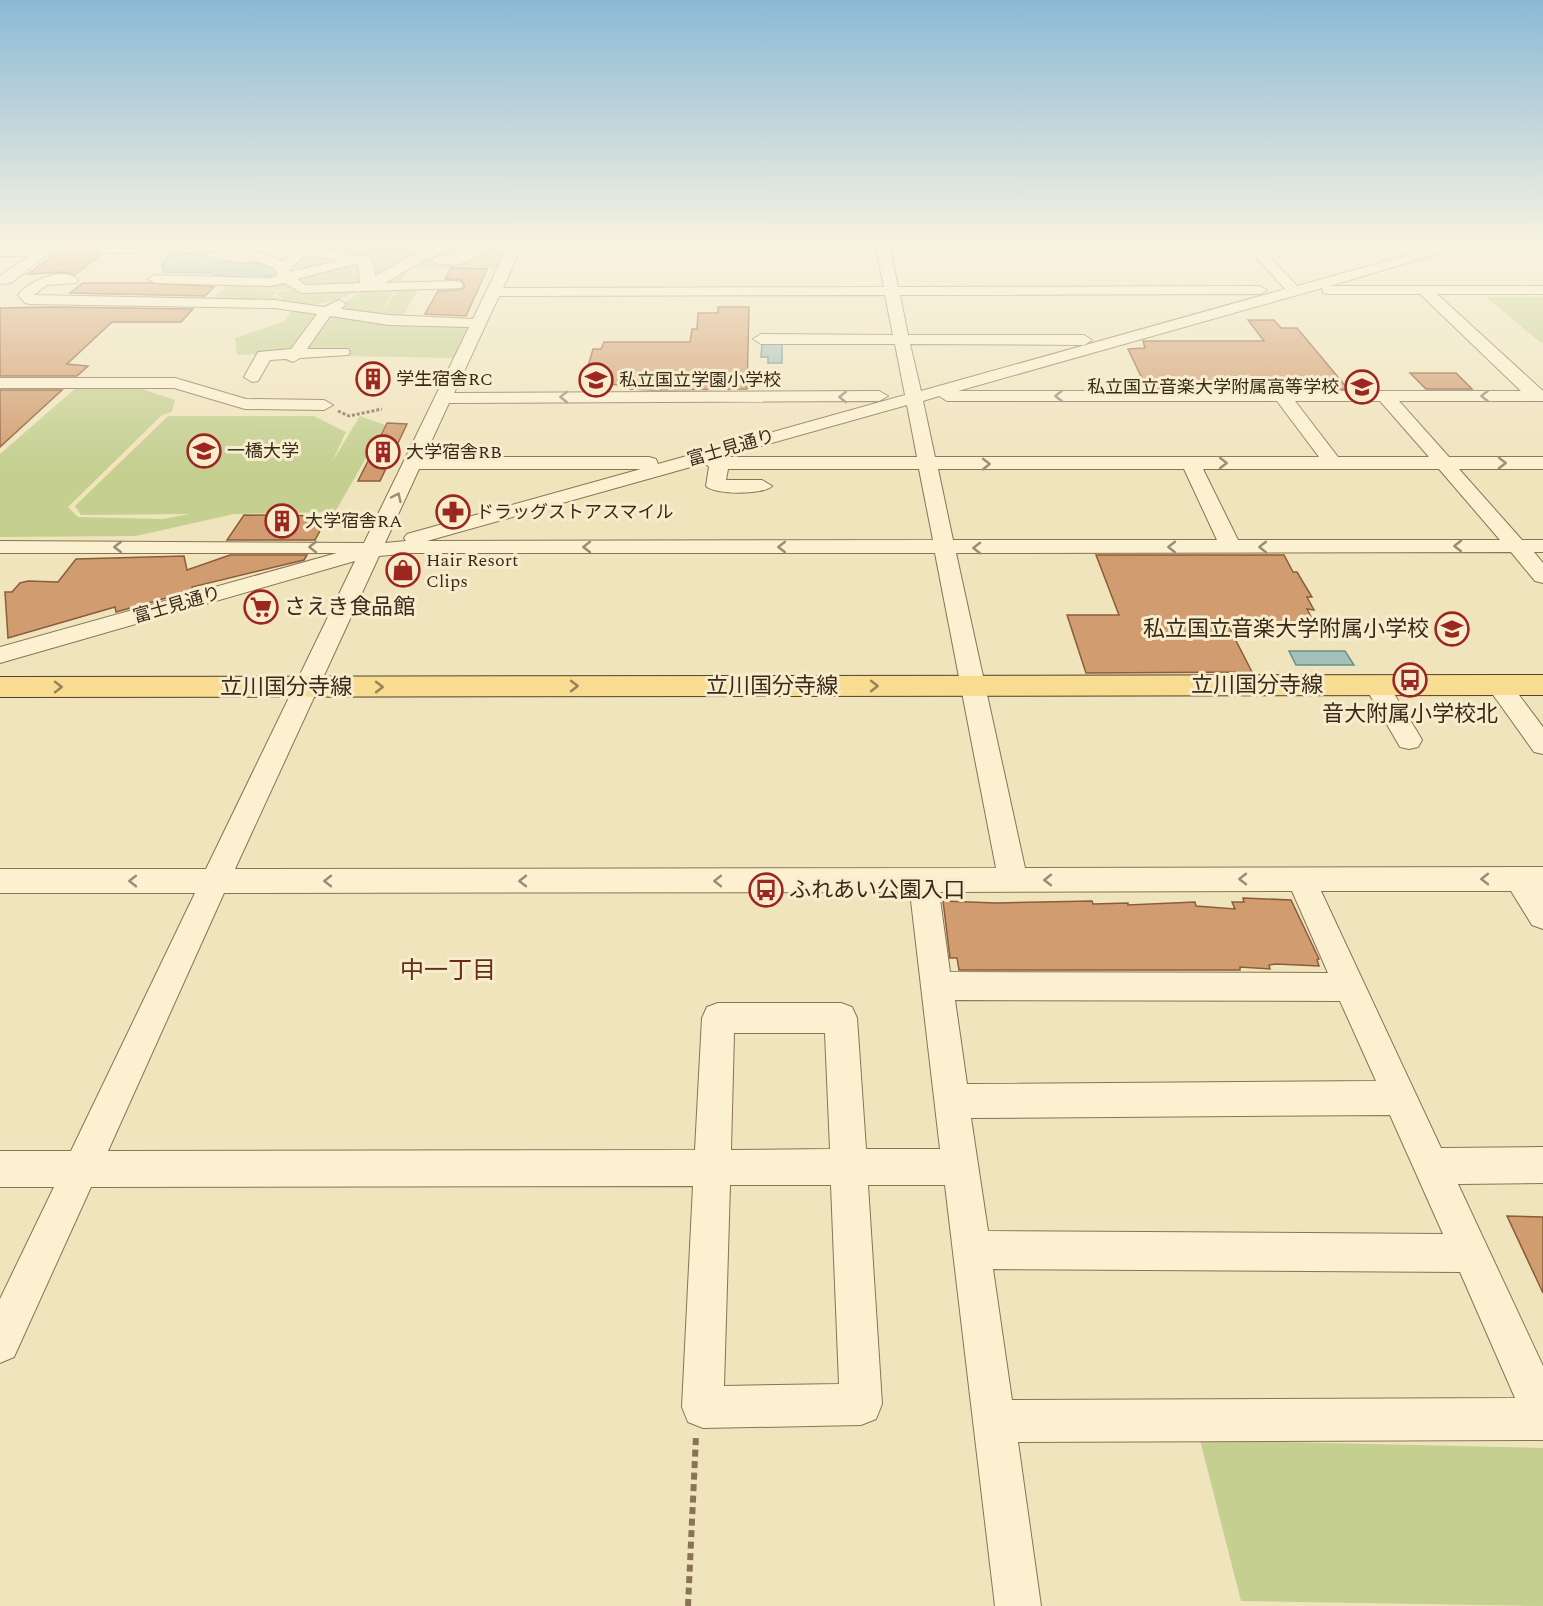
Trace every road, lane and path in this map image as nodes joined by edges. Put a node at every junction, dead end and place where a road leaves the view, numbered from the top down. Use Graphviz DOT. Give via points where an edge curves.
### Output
graph roads {
  1 [pos="321,319"];
  2 [pos="383,319"];
  3 [pos="481,319"];
  4 [pos="898,319"];
  5 [pos="1191,319"];
  6 [pos="1456,319"];
  7 [pos="400,321"];
  8 [pos="471,323"];
  9 [pos="761,339"];
  10 [pos="902,339"];
  11 [pos="1117,340"];
  12 [pos="342,352"];
  13 [pos="295,355"];
  14 [pos="252,377"];
  15 [pos="0,385"];
  16 [pos="130,385"];
  17 [pos="914,396"];
  18 [pos="1282,396"];
  19 [pos="1385,396"];
  20 [pos="1540,396"];
  21 [pos="443,398"];
  22 [pos="324,405"];
  23 [pos="382,409"];
  24 [pos="413,463"];
  25 [pos="681,463"];
  26 [pos="719,463"];
  27 [pos="1191,463"];
  28 [pos="1333,463"];
  29 [pos="1444,463"];
  30 [pos="1543,463"];
  31 [pos="927,464"];
  32 [pos="762,486"];
  33 [pos="1516,546"];
  34 [pos="1543,546"];
  35 [pos="0,547"];
  36 [pos="1231,547"];
  37 [pos="944,548"];
  38 [pos="372,550"];
  39 [pos="1543,576"];
  40 [pos="0,655"];
  41 [pos="1376,685"];
  42 [pos="1498,685"];
  43 [pos="1543,685"];
  44 [pos="974,686"];
  45 [pos="0,687"];
  46 [pos="306,687"];
  47 [pos="1409,740"];
  48 [pos="1543,746"];
  49 [pos="1301,879"];
  50 [pos="1531,879"];
  51 [pos="0,881"];
  52 [pos="216,881"];
  53 [pos="923,881"];
  54 [pos="1012,881"];
  55 [pos="1543,916"];
  56 [pos="937,986"];
  57 [pos="1350,987"];
  58 [pos="1401,1098"];
  59 [pos="952,1101"];
  60 [pos="1543,1165"];
  61 [pos="1431,1166"];
  62 [pos="712,1167"];
  63 [pos="961,1167"];
  64 [pos="848,1168"];
  65 [pos="0,1169"];
  66 [pos="82,1169"];
  67 [pos="971,1250"];
  68 [pos="1471,1253"];
  69 [pos="0,1343"];
  70 [pos="703,1407"];
  71 [pos="1543,1413"];
  72 [pos="1543,1419"];
  73 [pos="994,1421"];
  74 [pos="688,1606"];
  75 [pos="1018,1606"];
  1 -- 13 [label="street"];
  2 -- 7 [label="street"];
  3 -- 21 [label="street"];
  4 -- 10 [label="street"];
  5 -- 11 [label="street, 富士見通り"];
  6 -- 20 [label="street"];
  7 -- 8 [label="street"];
  9 -- 10 [label="street"];
  10 -- 11 [label="street"];
  10 -- 17 [label="street"];
  11 -- 17 [label="street, 富士見通り"];
  12 -- 13 [label="street"];
  13 -- 14 [label="street" via="264,355"];
  15 -- 16 [label="street"];
  15 -- 22 [label="street" via="175,383 245,404"];
  18 -- 17 [label="street, one-way"];
  17 -- 21 [label="street, one-way"];
  17 -- 25 [label="street, 富士見通り"];
  17 -- 31 [label="street"];
  18 -- 19 [label="street"];
  18 -- 28 [label="street"];
  20 -- 19 [label="street, one-way"];
  19 -- 29 [label="street"];
  21 -- 24 [label="street"];
  22 -- 23 [label="path" via="349,416"];
  24 -- 25 [label="street"];
  38 -- 24 [label="street, one-way"];
  25 -- 26 [label="street"];
  25 -- 38 [label="street, 富士見通り"];
  26 -- 31 [label="street"];
  26 -- 32 [label="street" via="716,486"];
  27 -- 28 [label="street, one-way"];
  31 -- 27 [label="street, one-way"];
  27 -- 36 [label="street"];
  28 -- 29 [label="street"];
  29 -- 30 [label="street, one-way"];
  29 -- 33 [label="street"];
  31 -- 37 [label="street"];
  33 -- 34 [label="street"];
  33 -- 36 [label="street, one-way"];
  33 -- 39 [label="street"];
  38 -- 35 [label="street, one-way"];
  36 -- 37 [label="street, one-way"];
  37 -- 38 [label="street, one-way"];
  37 -- 44 [label="street"];
  38 -- 40 [label="street, 富士見通り"];
  38 -- 46 [label="street"];
  41 -- 42 [label="main road, 立川国分寺線"];
  41 -- 44 [label="main road, 立川国分寺線"];
  41 -- 47 [label="street"];
  42 -- 43 [label="main road, 立川国分寺線"];
  42 -- 48 [label="street"];
  46 -- 44 [label="main road, 立川国分寺線, one-way"];
  44 -- 54 [label="street"];
  45 -- 46 [label="main road, 立川国分寺線, one-way"];
  46 -- 52 [label="street"];
  50 -- 49 [label="street, one-way"];
  49 -- 54 [label="street, one-way"];
  49 -- 57 [label="street"];
  50 -- 55 [label="street"];
  52 -- 51 [label="street, one-way"];
  53 -- 52 [label="street, one-way"];
  52 -- 66 [label="street"];
  53 -- 54 [label="street"];
  53 -- 56 [label="street"];
  56 -- 57 [label="street"];
  56 -- 59 [label="street"];
  57 -- 58 [label="street"];
  58 -- 59 [label="street"];
  58 -- 61 [label="street"];
  59 -- 63 [label="street"];
  60 -- 61 [label="street"];
  61 -- 68 [label="street"];
  62 -- 64 [label="street"];
  62 -- 64 [label="street" via="718,1018 841,1018"];
  62 -- 66 [label="street"];
  62 -- 70 [label="street"];
  63 -- 64 [label="street"];
  63 -- 67 [label="street"];
  64 -- 70 [label="street" via="861,1404"];
  65 -- 66 [label="street"];
  66 -- 69 [label="street"];
  67 -- 68 [label="street"];
  67 -- 73 [label="street"];
  68 -- 71 [label="street"];
  70 -- 74 [label="path" via="696,1430"];
  72 -- 73 [label="street"];
  73 -- 75 [label="street"];
}
